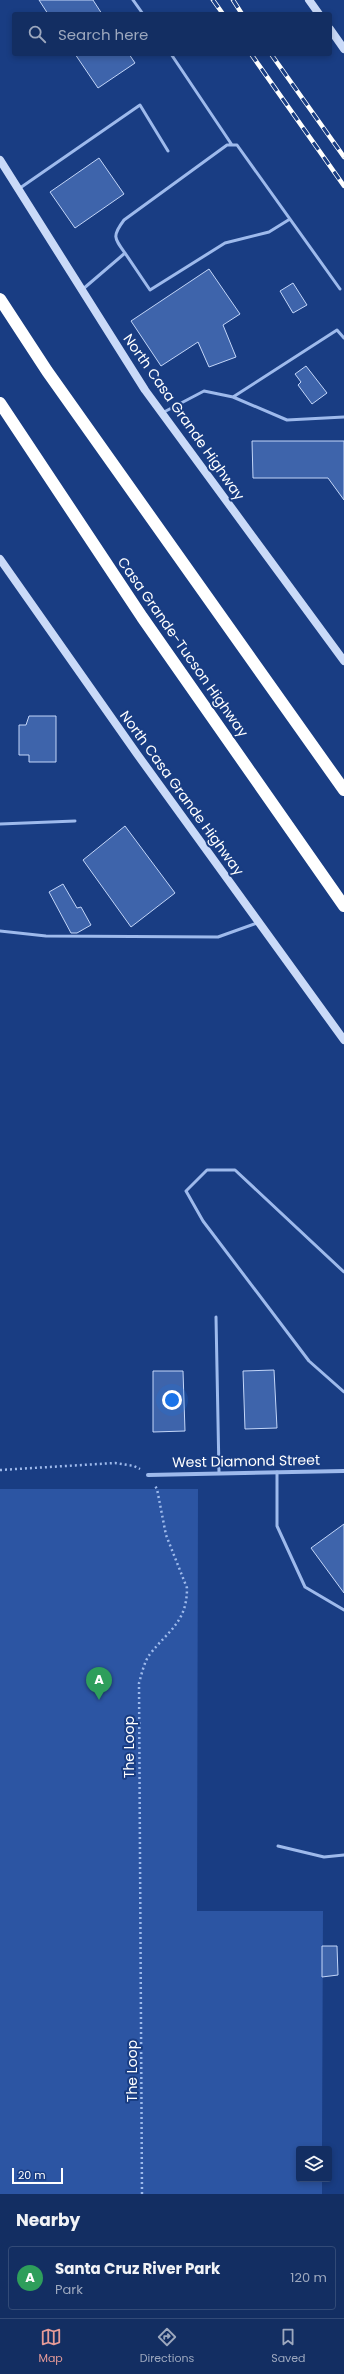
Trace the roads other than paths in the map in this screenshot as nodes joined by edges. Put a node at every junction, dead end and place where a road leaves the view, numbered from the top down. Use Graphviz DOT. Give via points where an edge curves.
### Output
graph roads {
  1 [pos="133,0"];
  2 [pos="309,0"];
  3 [pos="142,12"];
  4 [pos="318,12"];
  5 [pos="332,32"];
  6 [pos="344,49"];
  7 [pos="172,56"];
  8 [pos="232,145"];
  9 [pos="168,151"];
  10 [pos="0,160"];
  11 [pos="18,189"];
  12 [pos="290,219"];
  13 [pos="125,253"];
  14 [pos="340,289"];
  15 [pos="82,290"];
  16 [pos="0,299"];
  17 [pos="344,338"];
  18 [pos="233,397"];
  19 [pos="0,403"];
  20 [pos="162,413"];
  21 [pos="344,417"];
  22 [pos="0,559"];
  23 [pos="344,661"];
  24 [pos="344,790"];
  25 [pos="74,821"];
  26 [pos="0,824"];
  27 [pos="344,906"];
  28 [pos="259,922"];
  29 [pos="0,931"];
  30 [pos="344,1040"];
  31 [pos="344,1272"];
  32 [pos="216,1317"];
  33 [pos="344,1392"];
  34 [pos="344,1471"];
  35 [pos="277,1472"];
  36 [pos="219,1473"];
  37 [pos="148,1475"];
  38 [pos="344,1610"];
  39 [pos="278,1846"];
  40 [pos="344,1856"];
  1 -- 3 [label="lane"];
  2 -- 4 [label="main road"];
  5 -- 6 [label="main road"];
  7 -- 8 [label="lane"];
  8 -- 12 [label="lane" via="237,145"];
  8 -- 13 [label="lane" via="227,146 124,220 115,232 116,241"];
  9 -- 11 [label="lane" via="140,105"];
  10 -- 11 [label="main road, North Casa Grande Highway"];
  11 -- 15 [label="main road, North Casa Grande Highway"];
  12 -- 13 [label="lane" via="269,232 225,243 150,290"];
  12 -- 14 [label="lane"];
  13 -- 15 [label="lane"];
  15 -- 20 [label="main road, North Casa Grande Highway"];
  16 -- 24 [label="highway" via="47,371"];
  17 -- 18 [label="lane" via="337,330"];
  18 -- 20 [label="lane" via="204,391"];
  18 -- 21 [label="lane" via="287,420"];
  19 -- 27 [label="highway, Casa Grande-Tucson Highway" via="142,617"];
  20 -- 23 [label="main road, North Casa Grande Highway"];
  22 -- 28 [label="main road, North Casa Grande Highway"];
  25 -- 26 [label="lane"];
  28 -- 29 [label="lane" via="218,936 46,936"];
  28 -- 30 [label="main road, North Casa Grande Highway"];
  31 -- 33 [label="lane" via="235,1170 207,1170 186,1191 203,1221 309,1361"];
  32 -- 36 [label="lane"];
  34 -- 35 [label="street, West Diamond Street"];
  35 -- 36 [label="street, West Diamond Street"];
  35 -- 38 [label="lane" via="277,1526 305,1587"];
  36 -- 37 [label="street, West Diamond Street"];
  39 -- 40 [label="lane" via="324,1857"];
}
